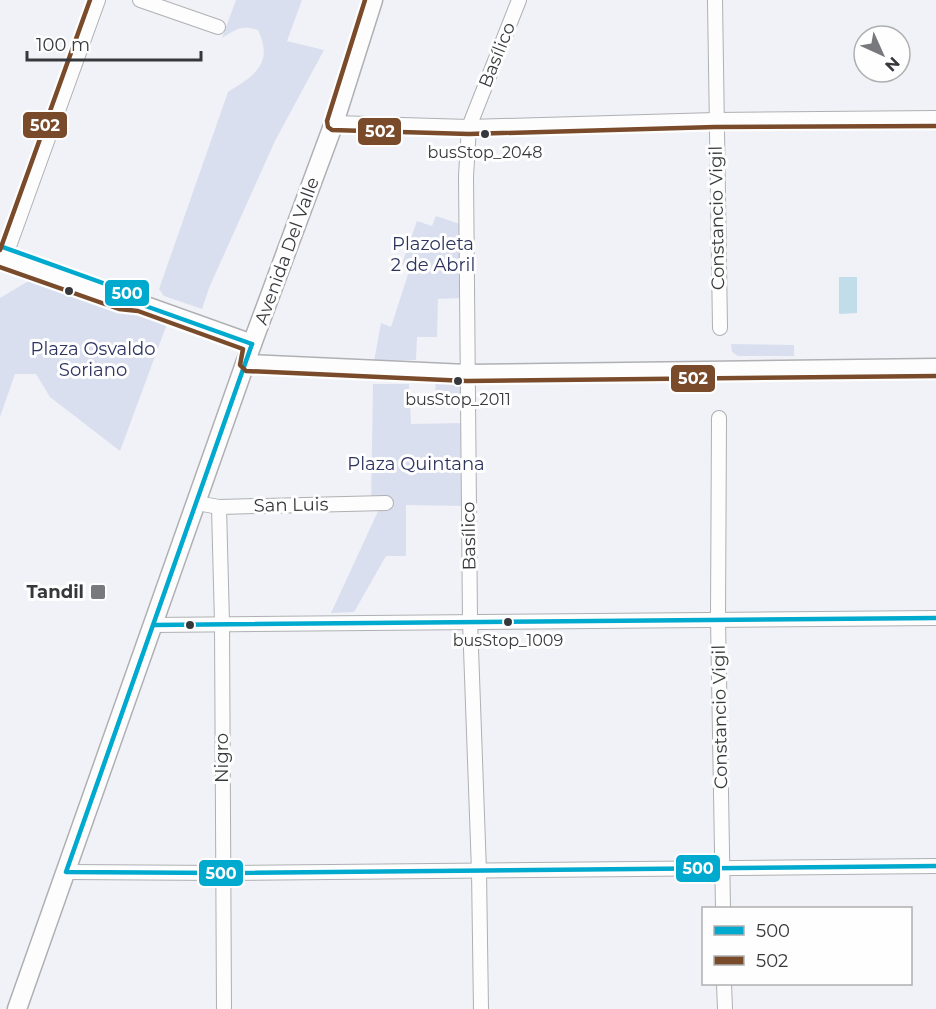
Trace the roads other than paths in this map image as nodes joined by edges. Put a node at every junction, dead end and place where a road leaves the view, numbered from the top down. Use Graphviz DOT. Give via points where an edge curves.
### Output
graph roads {
  1 [pos="98,0"];
  2 [pos="140,0"];
  3 [pos="373,0"];
  4 [pos="519,0"];
  5 [pos="715,0"];
  6 [pos="218,27"];
  7 [pos="936,118"];
  8 [pos="715,120"];
  9 [pos="334,123"];
  10 [pos="469,127"];
  11 [pos="2,257"];
  12 [pos="720,328"];
  13 [pos="252,344"];
  14 [pos="247,364"];
  15 [pos="936,368"];
  16 [pos="467,374"];
  17 [pos="719,418"];
  18 [pos="197,503"];
  19 [pos="386,503"];
  20 [pos="219,507"];
  21 [pos="936,618"];
  22 [pos="718,619"];
  23 [pos="470,621"];
  24 [pos="222,623"];
  25 [pos="154,625"];
  26 [pos="936,866"];
  27 [pos="723,868"];
  28 [pos="479,871"];
  29 [pos="66,872"];
  30 [pos="222,873"];
  31 [pos="723,907"];
  32 [pos="724,985"];
  33 [pos="17,1009"];
  34 [pos="224,1009"];
  35 [pos="481,1009"];
  36 [pos="724,1009"];
  1 -- 11 [label="street"];
  2 -- 6 [label="street"];
  3 -- 9 [label="main road, Avenida Del Valle"];
  4 -- 10 [label="street, Basílico"];
  5 -- 8 [label="street, Constancio Vigil"];
  7 -- 8 [label="street"];
  8 -- 10 [label="street"];
  8 -- 12 [label="street, Constancio Vigil"];
  9 -- 10 [label="street"];
  9 -- 13 [label="main road, Avenida Del Valle"];
  10 -- 16 [label="street, Basílico"];
  11 -- 13 [label="main road" via="121,302 140,304"];
  13 -- 14 [label="main road, Avenida Del Valle"];
  14 -- 16 [label="main road"];
  14 -- 18 [label="main road, Avenida Del Valle"];
  15 -- 16 [label="main road"];
  16 -- 23 [label="street, Basílico"];
  17 -- 22 [label="street, Constancio Vigil"];
  18 -- 20 [label="street, San Luis"];
  18 -- 25 [label="main road, Avenida Del Valle"];
  19 -- 20 [label="street, San Luis"];
  20 -- 24 [label="street, Nigro"];
  21 -- 22 [label="street"];
  22 -- 23 [label="street"];
  22 -- 27 [label="street, Constancio Vigil"];
  23 -- 24 [label="street"];
  23 -- 28 [label="street, Basílico"];
  24 -- 25 [label="street"];
  24 -- 30 [label="street, Nigro"];
  25 -- 29 [label="main road, Avenida Del Valle"];
  26 -- 27 [label="street"];
  27 -- 28 [label="street"];
  27 -- 31 [label="street, Constancio Vigil"];
  28 -- 30 [label="street"];
  28 -- 35 [label="street, Basílico"];
  29 -- 30 [label="street"];
  29 -- 33 [label="main road, Avenida Del Valle"];
  30 -- 34 [label="street, Nigro"];
  32 -- 36 [label="street"];
}
